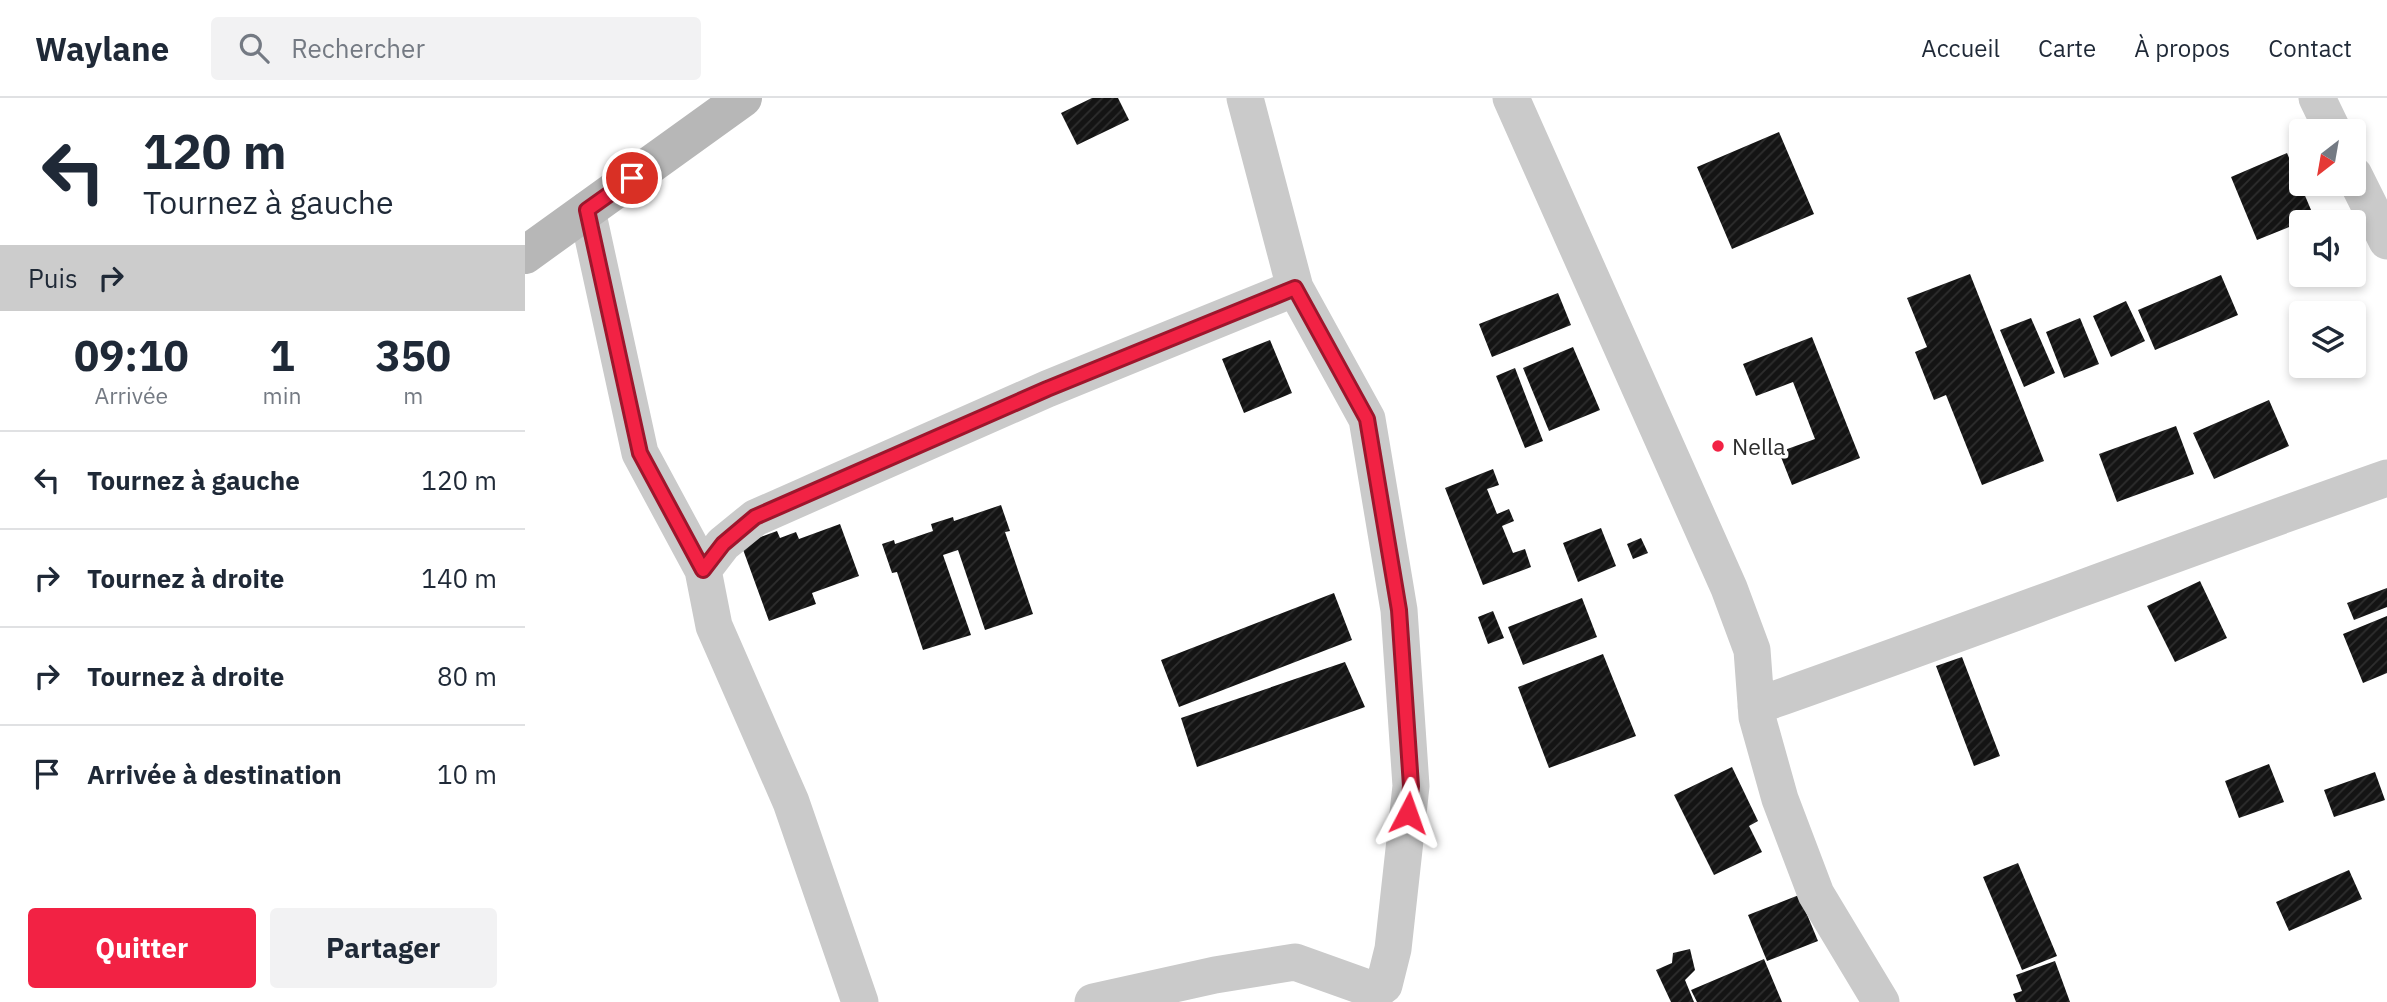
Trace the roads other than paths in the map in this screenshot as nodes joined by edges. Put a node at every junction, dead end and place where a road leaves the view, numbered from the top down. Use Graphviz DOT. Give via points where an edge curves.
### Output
graph roads {
  1 [pos="743,98"];
  2 [pos="1245,98"];
  3 [pos="1511,98"];
  4 [pos="2317,98"];
  5 [pos="2327,119"];
  6 [pos="2364,196"];
  7 [pos="587,210"];
  8 [pos="2387,241"];
  9 [pos="525,255"];
  10 [pos="1295,288"];
  11 [pos="2387,478"];
  12 [pos="703,570"];
  13 [pos="1756,706"];
  14 [pos="860,1002"];
  15 [pos="1093,1002"];
  16 [pos="1881,1002"];
  1 -- 7 [label="main road"];
  2 -- 10 [label="street"];
  3 -- 13 [label="street" via="1729,588 1752,650"];
  4 -- 5 [label="street"];
  6 -- 8 [label="street"];
  7 -- 9 [label="main road"];
  7 -- 12 [label="street" via="640,453"];
  10 -- 12 [label="street" via="1047,389 755,517 723,544"];
  10 -- 15 [label="street" via="1367,419 1399,610 1411,786 1393,949 1384,985 1376,992 1294,962"];
  11 -- 13 [label="street"];
  12 -- 14 [label="street" via="713,626 792,802"];
  13 -- 16 [label="street" via="1780,799 1816,894"];
}
